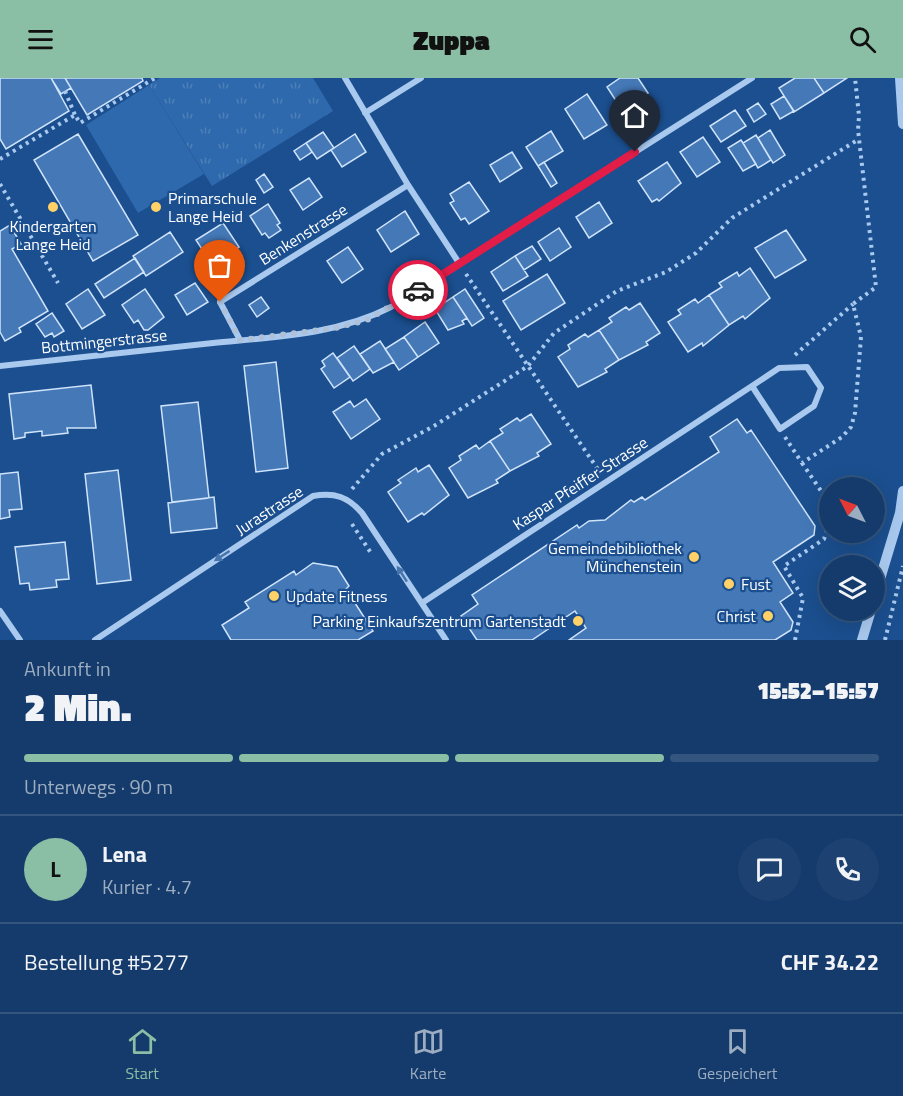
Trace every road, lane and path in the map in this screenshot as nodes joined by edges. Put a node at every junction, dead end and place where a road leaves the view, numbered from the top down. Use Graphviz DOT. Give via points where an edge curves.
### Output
graph roads {
  1 [pos="155,78"];
  2 [pos="345,78"];
  3 [pos="421,78"];
  4 [pos="752,78"];
  5 [pos="855,78"];
  6 [pos="900,78"];
  7 [pos="65,91"];
  8 [pos="365,113"];
  9 [pos="75,115"];
  10 [pos="903,124"];
  11 [pos="859,139"];
  12 [pos="0,159"];
  13 [pos="0,184"];
  14 [pos="408,185"];
  15 [pos="459,263"];
  16 [pos="58,283"];
  17 [pos="853,304"];
  18 [pos="240,340"];
  19 [pos="0,366"];
  20 [pos="528,366"];
  21 [pos="779,369"];
  22 [pos="752,386"];
  23 [pos="780,429"];
  24 [pos="802,463"];
  25 [pos="606,482"];
  26 [pos="819,488"];
  27 [pos="903,491"];
  28 [pos="338,495"];
  29 [pos="819,542"];
  30 [pos="885,563"];
  31 [pos="903,567"];
  32 [pos="422,603"];
  33 [pos="0,610"];
  34 [pos="868,621"];
  35 [pos="20,640"];
  36 [pos="95,640"];
  37 [pos="446,640"];
  38 [pos="795,640"];
  39 [pos="862,640"];
  40 [pos="885,640"];
  1 -- 9 [label="path" via="80,123"];
  2 -- 8 [label="street"];
  3 -- 8 [label="street"];
  4 -- 15 [label="street, Bottmingerstrasse"];
  5 -- 11 [label="path"];
  6 -- 10 [label="street"];
  7 -- 9 [label="path"];
  8 -- 14 [label="street"];
  9 -- 12 [label="path"];
  11 -- 17 [label="path" via="876,287"];
  11 -- 20 [label="path" via="732,218 696,253 666,272 617,291 554,333"];
  13 -- 16 [label="path"];
  14 -- 15 [label="street"];
  14 -- 18 [label="street, Benkenstrasse" via="220,302"];
  15 -- 18 [label="street, Bottmingerstrasse" via="367,320 336,328"];
  15 -- 20 [label="path"];
  17 -- 21 [label="path"];
  17 -- 24 [label="path" via="861,338 853,420 842,437"];
  18 -- 19 [label="street, Bottmingerstrasse"];
  20 -- 25 [label="path"];
  20 -- 28 [label="path" via="382,454 355,488"];
  21 -- 22 [label="street, Kaspar Pfeiffer-Strasse"];
  21 -- 23 [label="street" via="807,367 821,388 814,406"];
  22 -- 23 [label="street"];
  22 -- 25 [label="street, Kaspar Pfeiffer-Strasse"];
  23 -- 24 [label="path"];
  24 -- 26 [label="path"];
  25 -- 32 [label="street, Kaspar Pfeiffer-Strasse"];
  27 -- 30 [label="street"];
  32 -- 28 [label="street, one-way" via="362,513"];
  28 -- 36 [label="street, Jurastrasse, one-way" via="313,496"];
  29 -- 38 [label="path" via="784,566 803,598"];
  31 -- 40 [label="path"];
  32 -- 37 [label="street"];
  33 -- 35 [label="street"];
  34 -- 39 [label="street"];
}
